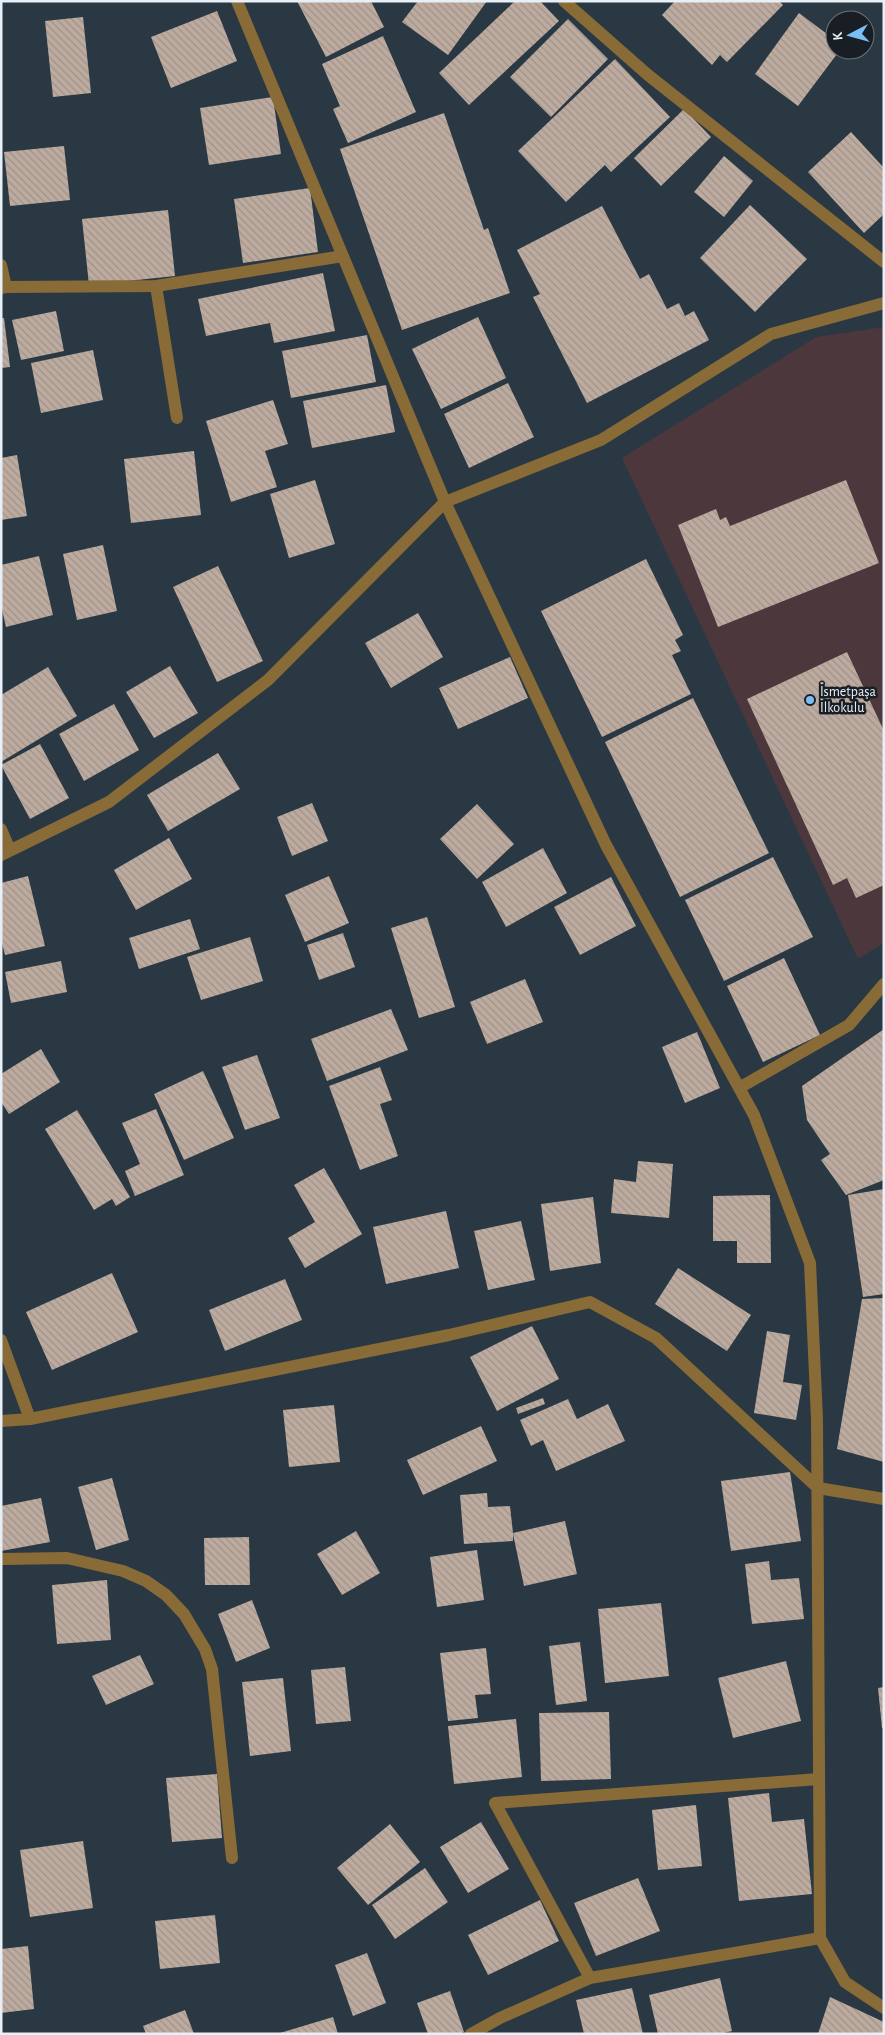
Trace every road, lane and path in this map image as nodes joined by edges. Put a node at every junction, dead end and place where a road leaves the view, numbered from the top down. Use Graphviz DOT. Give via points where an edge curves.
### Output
graph roads {
  1 [pos="236,1"];
  2 [pos="564,1"];
  3 [pos="343,256"];
  4 [pos="884,262"];
  5 [pos="1,265"];
  6 [pos="156,286"];
  7 [pos="3,287"];
  8 [pos="884,303"];
  9 [pos="177,418"];
  10 [pos="445,502"];
  11 [pos="1,829"];
  12 [pos="6,852"];
  13 [pos="884,984"];
  14 [pos="739,1088"];
  15 [pos="1,1340"];
  16 [pos="30,1419"];
  17 [pos="1,1421"];
  18 [pos="818,1488"];
  19 [pos="884,1499"];
  20 [pos="1,1559"];
  21 [pos="819,1779"];
  22 [pos="232,1858"];
  23 [pos="820,1938"];
  24 [pos="590,1978"];
  25 [pos="884,2008"];
  26 [pos="471,2034"];
  1 -- 3 [label="street"];
  2 -- 4 [label="street" via="648,75"];
  3 -- 6 [label="street"];
  3 -- 10 [label="street"];
  5 -- 7 [label="street"];
  6 -- 7 [label="street"];
  6 -- 9 [label="street"];
  8 -- 10 [label="street" via="771,334 601,440"];
  10 -- 12 [label="street" via="268,680 108,802"];
  10 -- 14 [label="street" via="606,845"];
  11 -- 12 [label="street"];
  13 -- 14 [label="street" via="849,1025"];
  14 -- 18 [label="street" via="754,1115 810,1263"];
  15 -- 16 [label="street"];
  16 -- 17 [label="street"];
  16 -- 18 [label="street" via="449,1335 590,1302 656,1338"];
  18 -- 19 [label="street"];
  18 -- 21 [label="street"];
  20 -- 22 [label="street" via="67,1558 123,1570 166,1595 184,1614 206,1649 212,1670"];
  21 -- 23 [label="street"];
  21 -- 24 [label="street" via="495,1803"];
  23 -- 24 [label="street"];
  23 -- 25 [label="street" via="845,1982"];
  24 -- 26 [label="street"];
}
